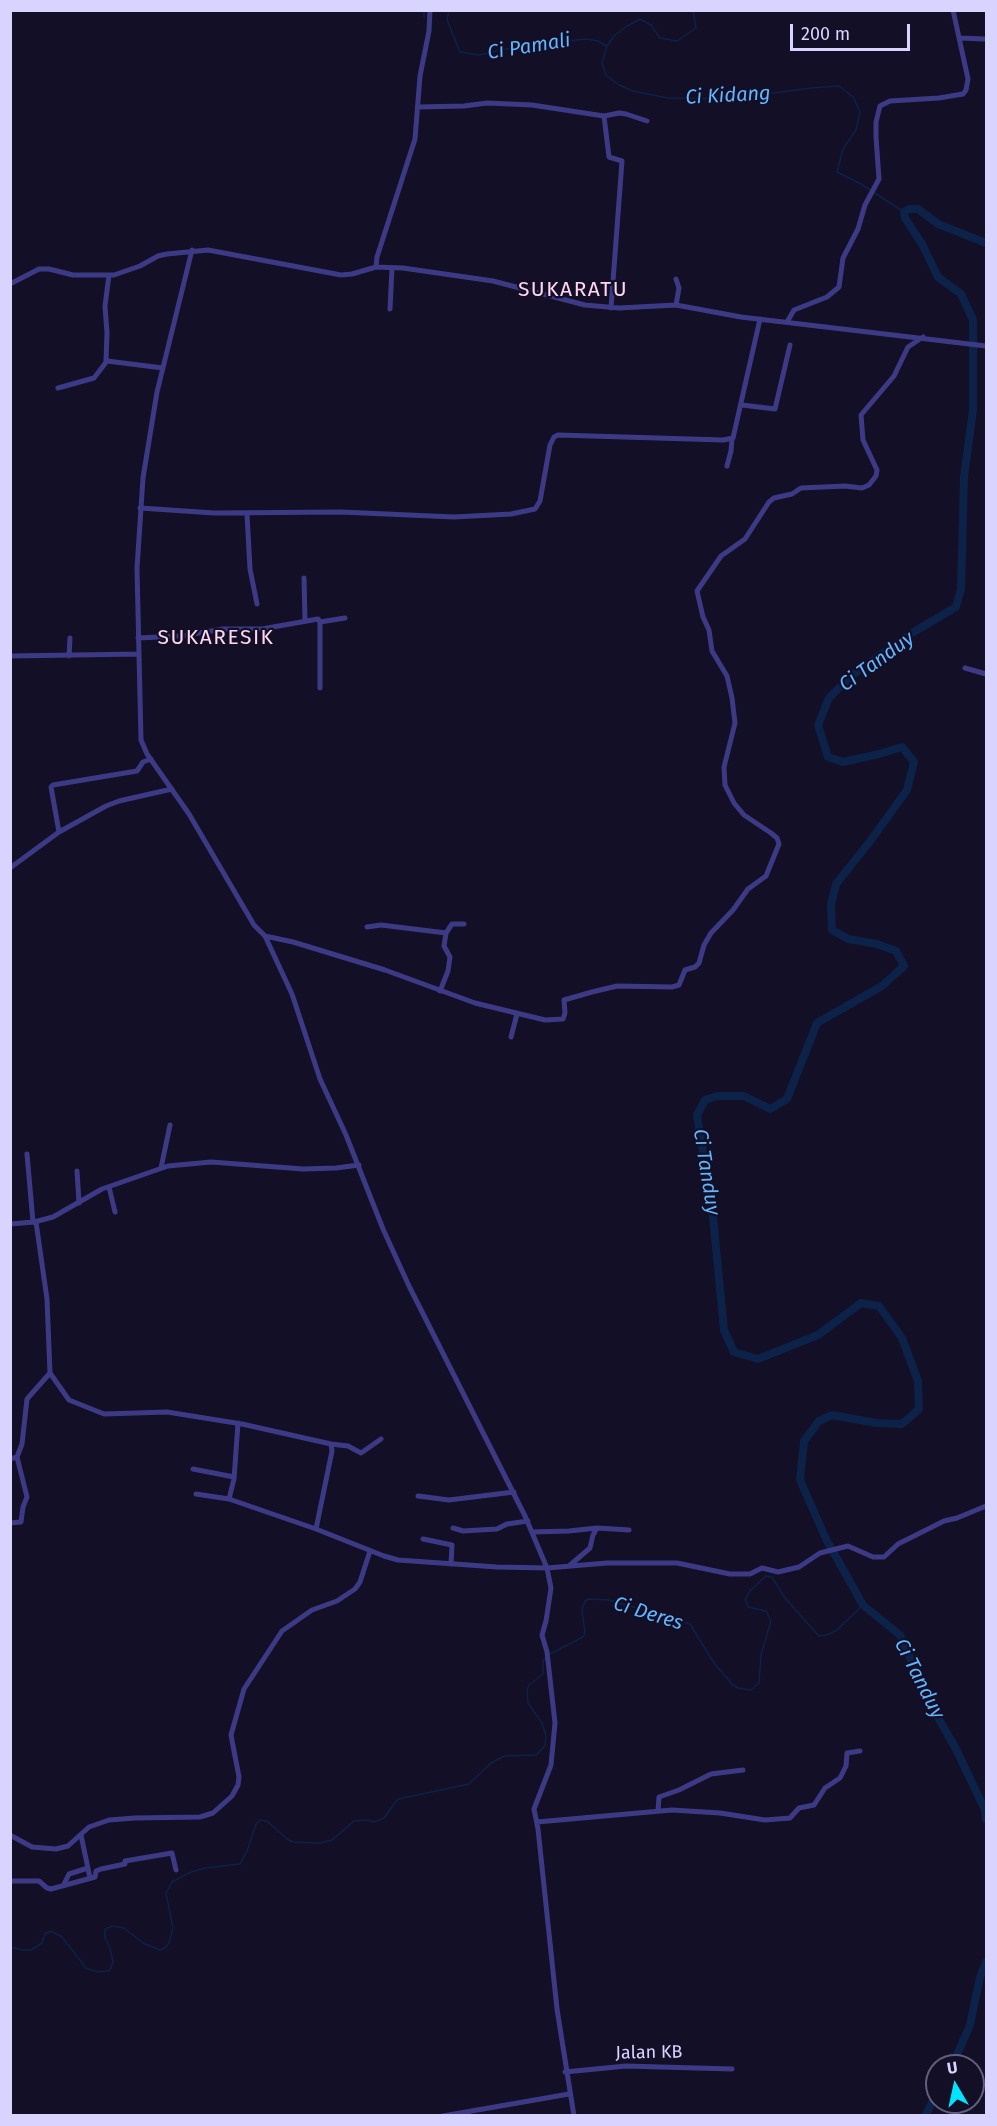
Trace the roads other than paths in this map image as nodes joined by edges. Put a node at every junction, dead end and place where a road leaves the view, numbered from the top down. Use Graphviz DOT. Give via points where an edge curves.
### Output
graph roads {
  1 [pos="430,10"];
  2 [pos="953,10"];
  3 [pos="960,38"];
  4 [pos="984,39"];
  5 [pos="418,107"];
  6 [pos="604,116"];
  7 [pos="647,121"];
  8 [pos="192,250"];
  9 [pos="376,267"];
  10 [pos="392,268"];
  11 [pos="109,275"];
  12 [pos="676,279"];
  13 [pos="10,284"];
  14 [pos="676,305"];
  15 [pos="611,308"];
  16 [pos="390,309"];
  17 [pos="760,319"];
  18 [pos="787,322"];
  19 [pos="923,337"];
  20 [pos="790,345"];
  21 [pos="987,346"];
  22 [pos="106,362"];
  23 [pos="163,368"];
  24 [pos="58,387"];
  25 [pos="742,405"];
  26 [pos="732,439"];
  27 [pos="727,466"];
  28 [pos="140,508"];
  29 [pos="247,514"];
  30 [pos="304,578"];
  31 [pos="257,604"];
  32 [pos="345,618"];
  33 [pos="305,621"];
  34 [pos="320,622"];
  35 [pos="70,638"];
  36 [pos="138,638"];
  37 [pos="138,654"];
  38 [pos="10,656"];
  39 [pos="69,656"];
  40 [pos="965,668"];
  41 [pos="987,674"];
  42 [pos="320,688"];
  43 [pos="151,759"];
  44 [pos="172,789"];
  45 [pos="59,832"];
  46 [pos="10,868"];
  47 [pos="464,924"];
  48 [pos="367,927"];
  49 [pos="446,933"];
  50 [pos="265,936"];
  51 [pos="440,992"];
  52 [pos="517,1014"];
  53 [pos="511,1037"];
  54 [pos="170,1125"];
  55 [pos="27,1154"];
  56 [pos="359,1165"];
  57 [pos="161,1168"];
  58 [pos="77,1171"];
  59 [pos="109,1187"];
  60 [pos="79,1203"];
  61 [pos="115,1212"];
  62 [pos="34,1222"];
  63 [pos="10,1224"];
  64 [pos="50,1373"];
  65 [pos="238,1423"];
  66 [pos="381,1439"];
  67 [pos="331,1444"];
  68 [pos="14,1458"];
  69 [pos="193,1469"];
  70 [pos="234,1477"];
  71 [pos="514,1492"];
  72 [pos="196,1494"];
  73 [pos="418,1496"];
  74 [pos="230,1499"];
  75 [pos="987,1506"];
  76 [pos="528,1521"];
  77 [pos="10,1523"];
  78 [pos="316,1528"];
  79 [pos="453,1528"];
  80 [pos="597,1528"];
  81 [pos="629,1530"];
  82 [pos="532,1532"];
  83 [pos="423,1539"];
  84 [pos="370,1551"];
  85 [pos="451,1564"];
  86 [pos="568,1567"];
  87 [pos="547,1568"];
  88 [pos="860,1750"];
  89 [pos="743,1770"];
  90 [pos="658,1811"];
  91 [pos="537,1822"];
  92 [pos="10,1835"];
  93 [pos="81,1835"];
  94 [pos="88,1868"];
  95 [pos="176,1870"];
  96 [pos="90,1878"];
  97 [pos="10,1881"];
  98 [pos="63,1886"];
  99 [pos="732,2069"];
  100 [pos="566,2072"];
  101 [pos="569,2094"];
  102 [pos="443,2115"];
  103 [pos="574,2115"];
  1 -- 5 [label="street"];
  2 -- 3 [label="street"];
  3 -- 4 [label="street"];
  3 -- 18 [label="street" via="968,79 965,92 890,101 880,106 876,122 877,184 843,258 839,287 827,297 794,310"];
  5 -- 6 [label="street" via="507,103 552,106"];
  5 -- 9 [label="street" via="413,150"];
  6 -- 7 [label="street" via="619,113"];
  6 -- 15 [label="street" via="608,156 622,161"];
  8 -- 9 [label="street" via="344,275"];
  8 -- 11 [label="street" via="158,256"];
  8 -- 23 [label="street"];
  9 -- 10 [label="street"];
  10 -- 15 [label="street" via="493,281"];
  10 -- 16 [label="street"];
  11 -- 13 [label="street" via="73,275 44,268"];
  11 -- 22 [label="street"];
  12 -- 14 [label="street"];
  14 -- 15 [label="street"];
  14 -- 17 [label="street"];
  17 -- 18 [label="street"];
  17 -- 25 [label="street"];
  18 -- 19 [label="street"];
  19 -- 21 [label="street"];
  19 -- 52 [label="street" via="908,347 894,376 861,416 863,440 877,467 869,485 801,488 771,500 745,538 719,558 697,592 712,651 727,676 732,699 735,723 724,767 725,785 744,815 778,842 766,876 748,889 711,933 697,966 685,970 677,987 617,986 564,1000 565,1016 559,1020"];
  20 -- 25 [label="street" via="775,409"];
  22 -- 23 [label="street" via="117,360"];
  22 -- 24 [label="street" via="94,378"];
  23 -- 28 [label="street"];
  25 -- 26 [label="street"];
  26 -- 27 [label="street"];
  26 -- 29 [label="street" via="558,435 550,445 538,507 521,513 454,517 340,512"];
  28 -- 29 [label="street"];
  28 -- 36 [label="street"];
  29 -- 31 [label="street"];
  30 -- 33 [label="street"];
  32 -- 34 [label="street"];
  33 -- 34 [label="street"];
  33 -- 36 [label="street" via="262,629 220,629"];
  34 -- 42 [label="street"];
  35 -- 39 [label="street"];
  36 -- 37 [label="street"];
  37 -- 39 [label="street"];
  37 -- 43 [label="street" via="141,740"];
  38 -- 39 [label="street"];
  40 -- 41 [label="street"];
  43 -- 44 [label="street"];
  43 -- 45 [label="street" via="142,762 137,771 53,785"];
  44 -- 45 [label="street" via="113,804"];
  44 -- 50 [label="street" via="254,925"];
  45 -- 46 [label="street"];
  47 -- 49 [label="street" via="452,924"];
  48 -- 49 [label="street" via="381,925"];
  49 -- 51 [label="street" via="444,946 450,957"];
  50 -- 51 [label="street" via="385,970"];
  50 -- 56 [label="street" via="292,994 320,1078"];
  51 -- 52 [label="street"];
  52 -- 53 [label="street"];
  54 -- 57 [label="street"];
  55 -- 62 [label="street"];
  56 -- 57 [label="street" via="303,1169 211,1162"];
  56 -- 71 [label="street" via="421,1313"];
  57 -- 59 [label="street"];
  58 -- 60 [label="street"];
  59 -- 60 [label="street"];
  59 -- 61 [label="street"];
  60 -- 62 [label="street"];
  62 -- 63 [label="street"];
  62 -- 64 [label="street" via="47,1299"];
  64 -- 65 [label="street" via="69,1400 104,1414 167,1412"];
  64 -- 68 [label="street" via="27,1400 22,1444"];
  65 -- 67 [label="street"];
  65 -- 70 [label="street"];
  66 -- 67 [label="street" via="361,1453"];
  67 -- 78 [label="street"];
  68 -- 77 [label="street" via="27,1497 21,1522"];
  69 -- 70 [label="street"];
  70 -- 74 [label="street"];
  71 -- 73 [label="street" via="449,1500"];
  71 -- 76 [label="street"];
  72 -- 74 [label="street"];
  74 -- 78 [label="street"];
  75 -- 86 [label="street" via="940,1522 898,1544 884,1557 873,1557 848,1546 820,1553 799,1567 778,1572 762,1568 750,1574 677,1563"];
  76 -- 79 [label="street" via="498,1529"];
  76 -- 82 [label="street"];
  78 -- 84 [label="street"];
  80 -- 81 [label="street"];
  80 -- 82 [label="street"];
  80 -- 86 [label="street" via="590,1548"];
  82 -- 87 [label="street"];
  83 -- 85 [label="street" via="452,1545"];
  84 -- 85 [label="street" via="398,1560"];
  84 -- 93 [label="street" via="355,1589 337,1601 307,1612 282,1630 244,1689 231,1735 239,1781 232,1796 210,1815 118,1818 89,1827"];
  85 -- 87 [label="street"];
  86 -- 87 [label="street"];
  87 -- 91 [label="street" via="551,1588 542,1635 554,1734 551,1765 534,1806"];
  88 -- 90 [label="street" via="847,1753 840,1778 825,1788 814,1805 799,1808 790,1818 765,1820 690,1810"];
  89 -- 90 [label="street" via="711,1774 659,1797"];
  90 -- 91 [label="street"];
  91 -- 100 [label="street"];
  92 -- 93 [label="street" via="27,1845 48,1850 68,1846"];
  93 -- 94 [label="street"];
  94 -- 96 [label="street"];
  94 -- 98 [label="street" via="69,1874"];
  95 -- 96 [label="street" via="172,1853 125,1861 96,1871"];
  96 -- 98 [label="street"];
  97 -- 98 [label="street" via="39,1881 51,1889"];
  99 -- 100 [label="street, Jalan KB" via="626,2066"];
  100 -- 101 [label="street"];
  101 -- 102 [label="street"];
  101 -- 103 [label="street"];
}
